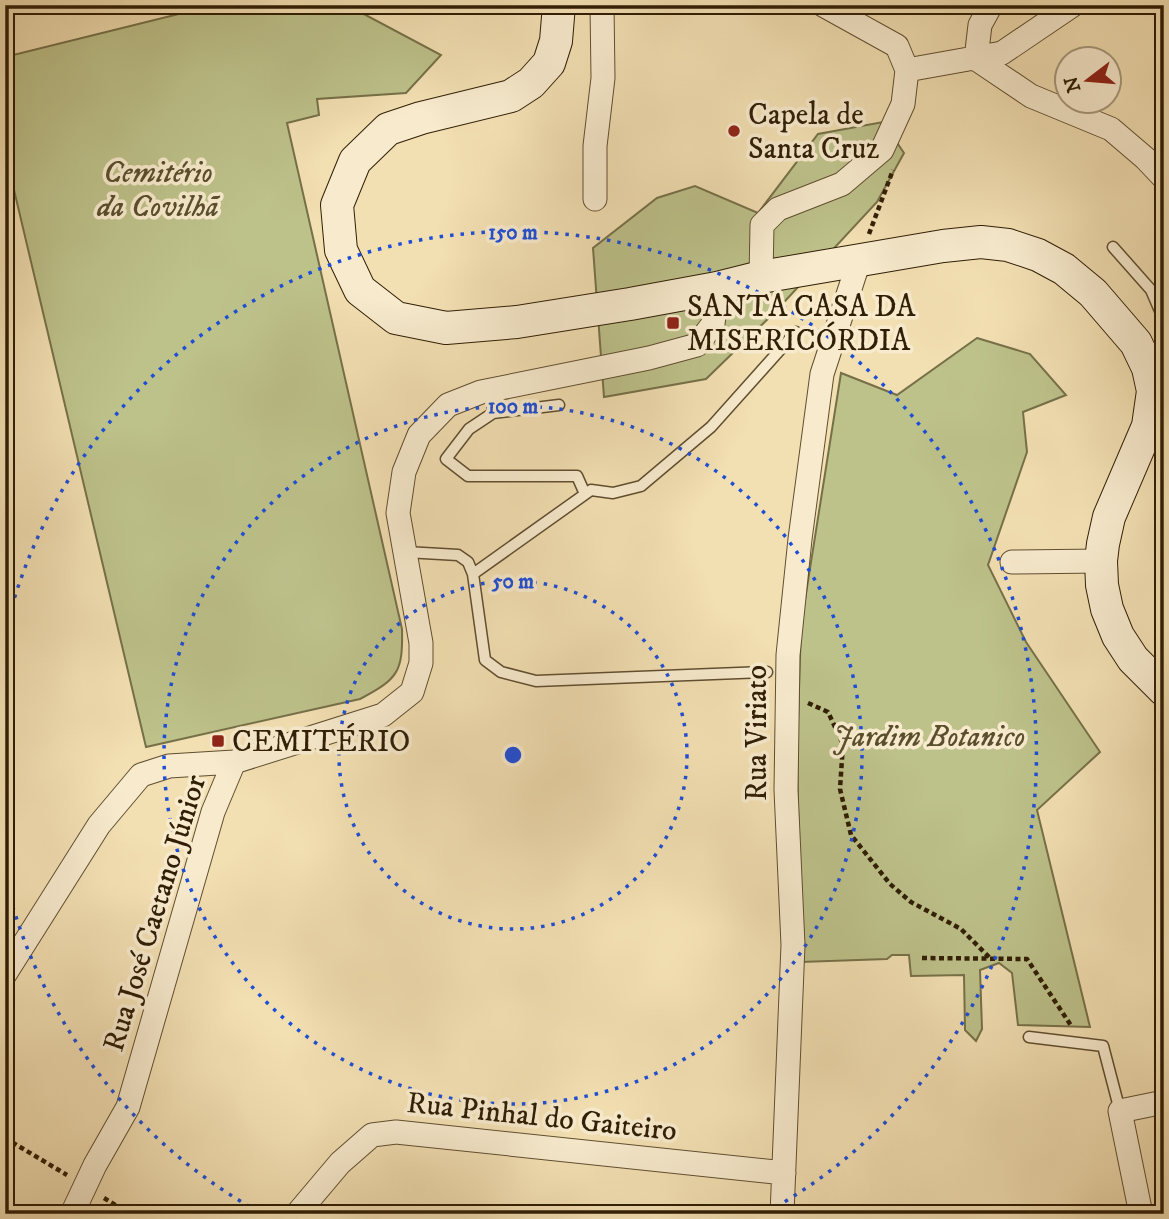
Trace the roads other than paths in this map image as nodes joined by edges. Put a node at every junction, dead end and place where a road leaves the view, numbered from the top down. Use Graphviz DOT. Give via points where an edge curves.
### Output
graph roads {
  1 [pos="559,5"];
  2 [pos="602,5"];
  3 [pos="823,5"];
  4 [pos="991,5"];
  5 [pos="1073,5"];
  6 [pos="975,59"];
  7 [pos="907,70"];
  8 [pos="1164,178"];
  9 [pos="595,199"];
  10 [pos="1113,247"];
  11 [pos="859,261"];
  12 [pos="761,277"];
  13 [pos="717,288"];
  14 [pos="1164,320"];
  15 [pos="796,332"];
  16 [pos="559,405"];
  17 [pos="1155,426"];
  18 [pos="585,494"];
  19 [pos="405,552"];
  20 [pos="1101,561"];
  21 [pos="1012,562"];
  22 [pos="473,574"];
  23 [pos="767,672"];
  24 [pos="1164,690"];
  25 [pos="234,762"];
  26 [pos="5,974"];
  27 [pos="1029,1037"];
  28 [pos="1164,1102"];
  29 [pos="1120,1111"];
  30 [pos="784,1173"];
  31 [pos="317,1190"];
  32 [pos="72,1214"];
  33 [pos="298,1214"];
  34 [pos="311,1214"];
  35 [pos="782,1214"];
  36 [pos="1141,1214"];
  1 -- 13 [label="main road" via="549,63 531,83 511,96 388,130 355,161 337,205 341,250 360,290 396,318 446,328 517,322"];
  2 -- 9 [label="street" via="603,78"];
  3 -- 7 [label="street" via="897,46"];
  4 -- 6 [label="street" via="980,25"];
  5 -- 6 [label="street" via="1002,54"];
  6 -- 7 [label="street"];
  6 -- 8 [label="street" via="1031,96 1111,129"];
  7 -- 12 [label="street" via="904,104 882,150 842,184 778,209 762,225"];
  10 -- 14 [label="lane" via="1151,290"];
  11 -- 12 [label="main road"];
  11 -- 17 [label="main road" via="981,242 1008,245 1064,269 1093,293 1136,343 1148,368"];
  11 -- 30 [label="street, Rua Viriato" via="822,374 788,655 786,790 793,945"];
  12 -- 13 [label="main road"];
  13 -- 19 [label="street, Rua José Caetano Júnior" via="713,324 697,345 481,392 448,405 419,435 404,471 398,513"];
  15 -- 18 [label="lane" via="711,427 641,486"];
  16 -- 18 [label="lane" via="493,413 469,429 446,459 468,476 577,476"];
  17 -- 20 [label="main road" via="1109,517"];
  18 -- 22 [label="lane"];
  19 -- 22 [label="lane" via="457,555 468,562"];
  19 -- 25 [label="street, Rua José Caetano Júnior" via="421,643 421,663 412,692 383,715"];
  20 -- 21 [label="street"];
  20 -- 24 [label="main road" via="1107,609 1118,636"];
  22 -- 23 [label="lane" via="485,660 501,672 536,681"];
  25 -- 26 [label="street" via="169,766 141,775 99,825"];
  25 -- 32 [label="street, Rua José Caetano Júnior" via="213,812 128,1107"];
  27 -- 29 [label="lane" via="1103,1046"];
  28 -- 29 [label="street"];
  29 -- 36 [label="street"];
  30 -- 31 [label="street, Rua Pinhal do Gaiteiro" via="396,1132 372,1135"];
  30 -- 35 [label="street, Rua Viriato"];
  31 -- 33 [label="street, Rua Pinhal do Gaiteiro"];
  31 -- 34 [label="street, Rua Pinhal do Gaiteiro"];
}
